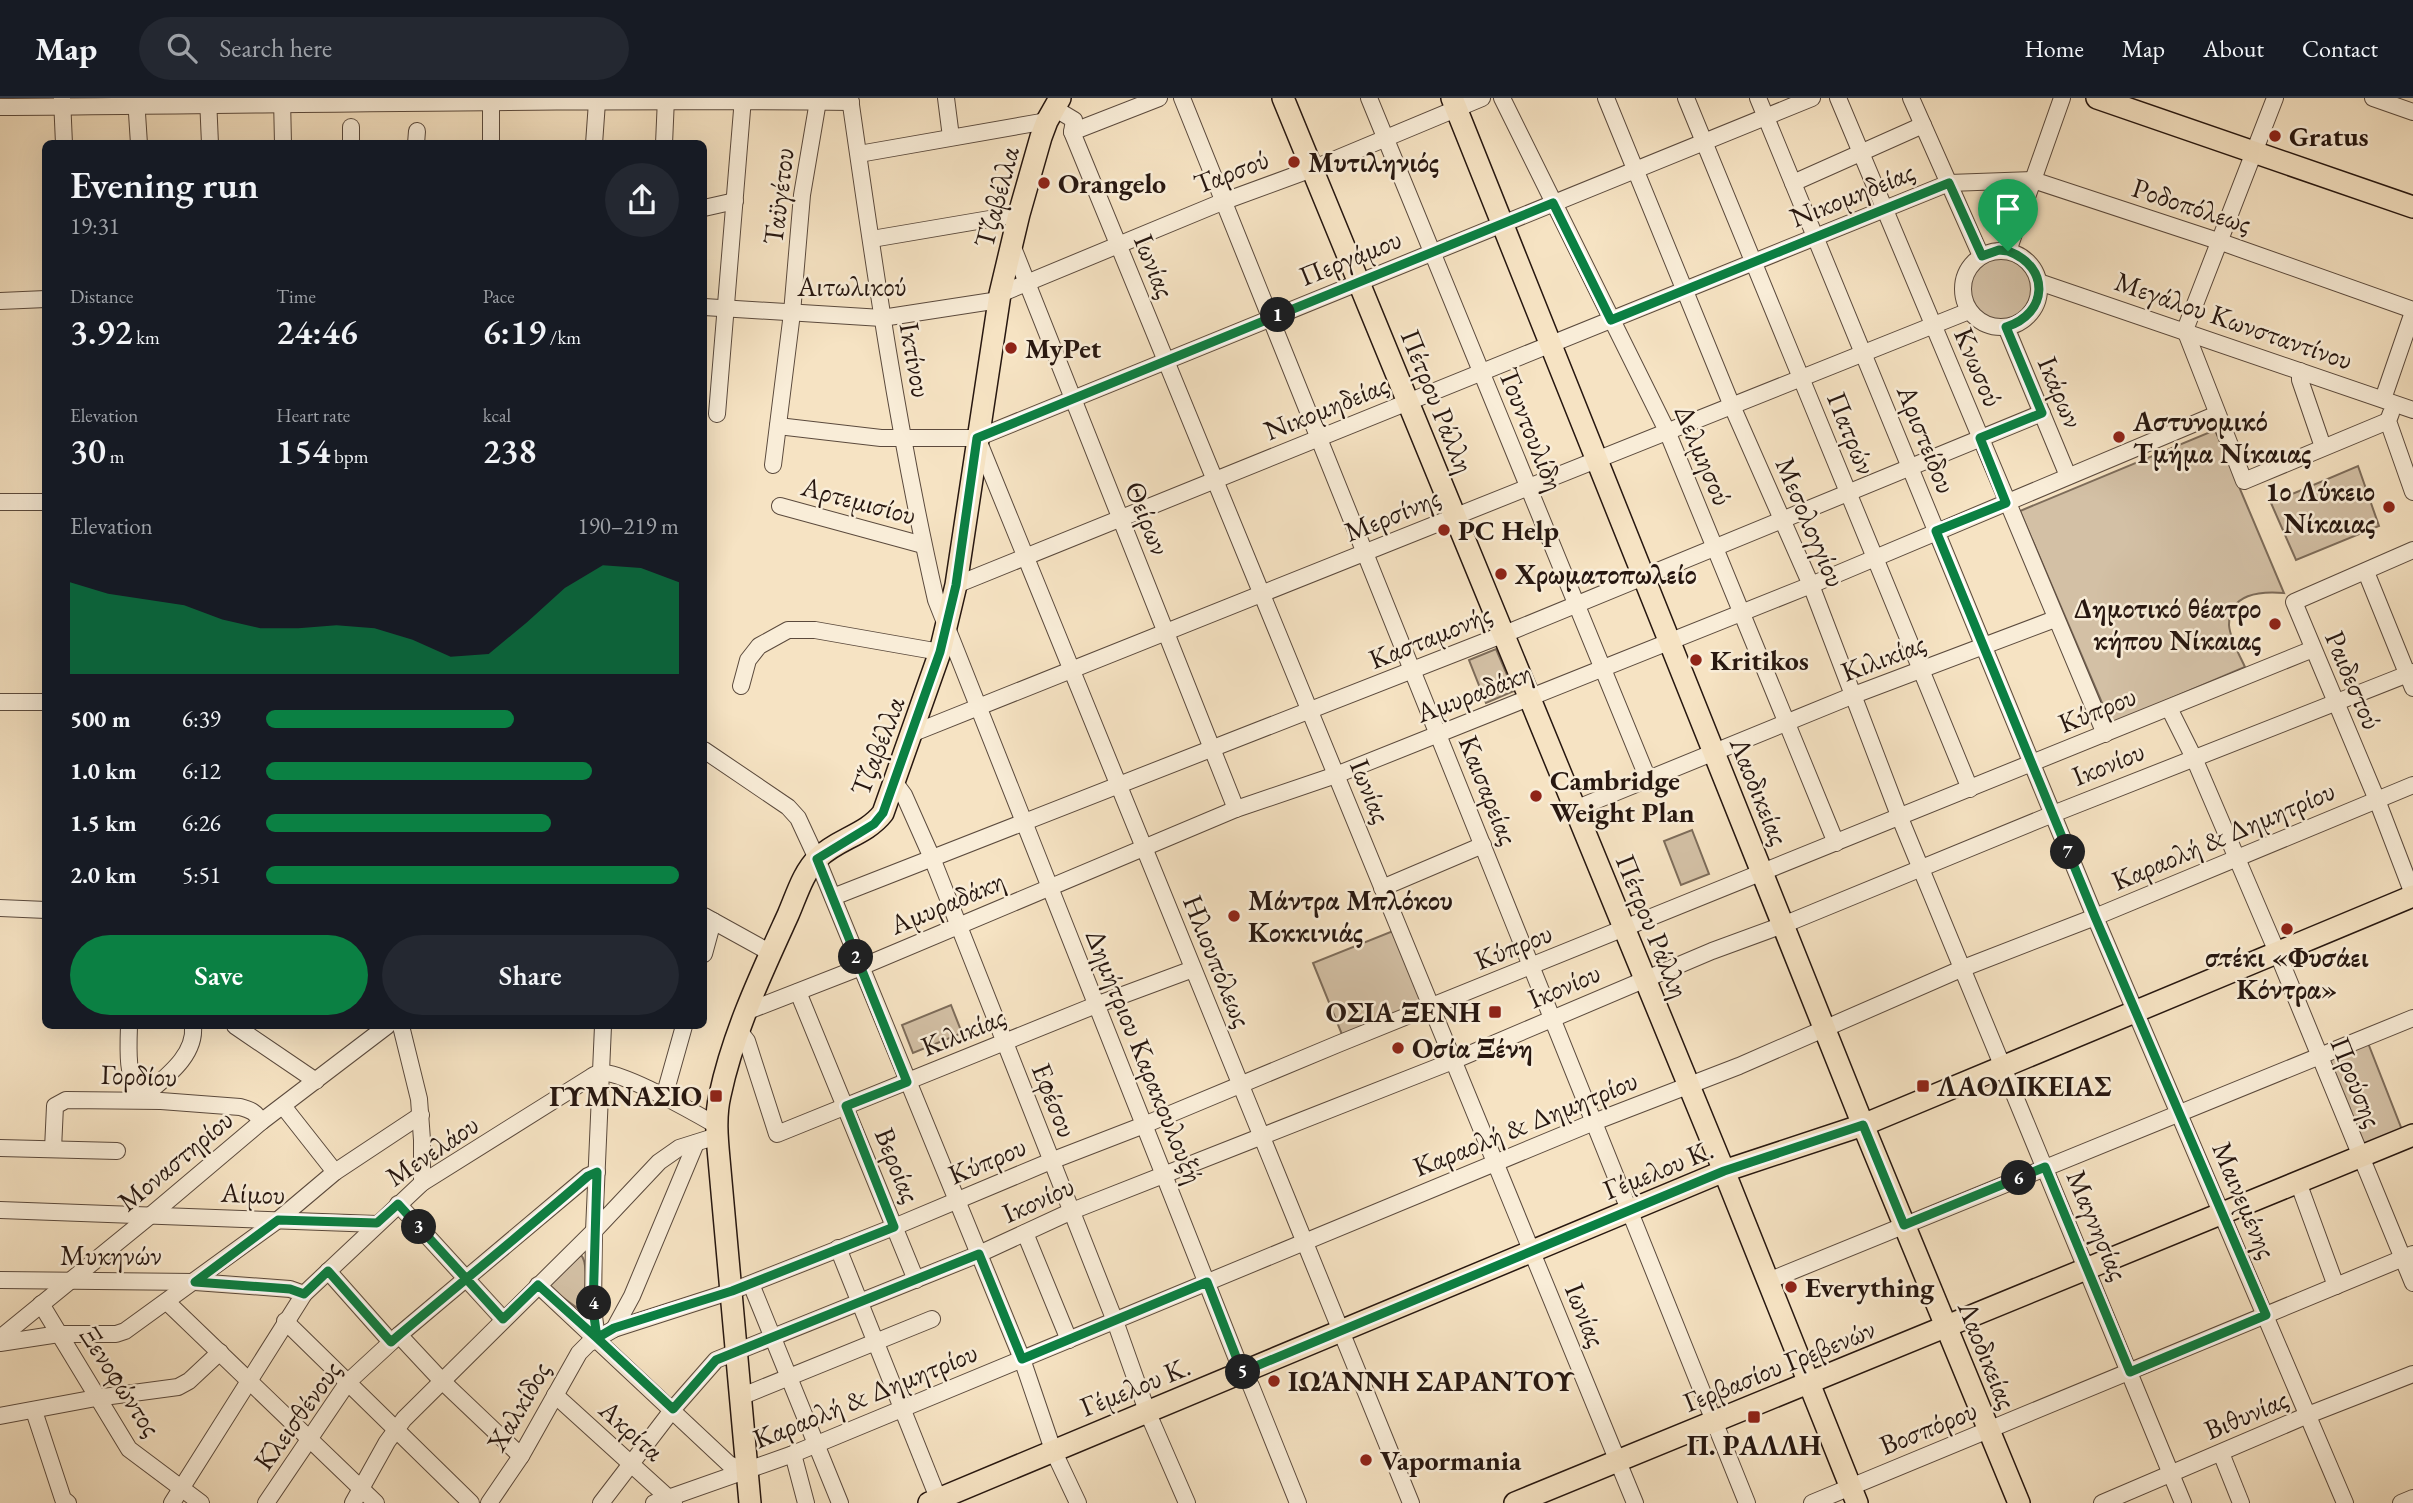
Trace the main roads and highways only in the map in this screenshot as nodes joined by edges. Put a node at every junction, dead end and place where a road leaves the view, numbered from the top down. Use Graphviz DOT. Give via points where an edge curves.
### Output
graph roads {
  1 [pos="1283,98"];
  2 [pos="2097,98"];
  3 [pos="1455,103"];
  4 [pos="1054,109"];
  5 [pos="2413,207"];
  6 [pos="2413,895"];
  7 [pos="1863,1125"];
  8 [pos="2413,1135"];
  9 [pos="1724,1171"];
  10 [pos="1946,1327"];
  11 [pos="1810,1383"];
  12 [pos="1854,1495"];
  13 [pos="935,1502"];
  14 [pos="1520,1502"];
  15 [pos="750,1503"];
  16 [pos="2019,1503"];
  1 -- 9 [label="main road, Πέτρου Ράλλη"];
  2 -- 5 [label="main road"];
  3 -- 7 [label="main road, Λαοδικείας"];
  4 -- 15 [label="main road, Τζαβέλλα" via="1018,214 999,297 956,585 899,787 874,824 817,859 803,882 771,953 722,1086 717,1130 742,1287 736,1353"];
  6 -- 7 [label="main road, Γέμελου Κ."];
  7 -- 9 [label="main road, Γέμελου Κ."];
  7 -- 10 [label="main road, Λαοδικείας"];
  8 -- 10 [label="main road, Γερβασίου Γρεβενών"];
  9 -- 11 [label="main road, Πέτρου Ράλλη"];
  9 -- 13 [label="main road, Γέμελου Κ."];
  10 -- 11 [label="main road, Γερβασίου Γρεβενών"];
  10 -- 16 [label="main road, Λαοδικείας"];
  11 -- 12 [label="main road, Πέτρου Ράλλη"];
  11 -- 14 [label="main road, Γερβασίου Γρεβενών"];
}
